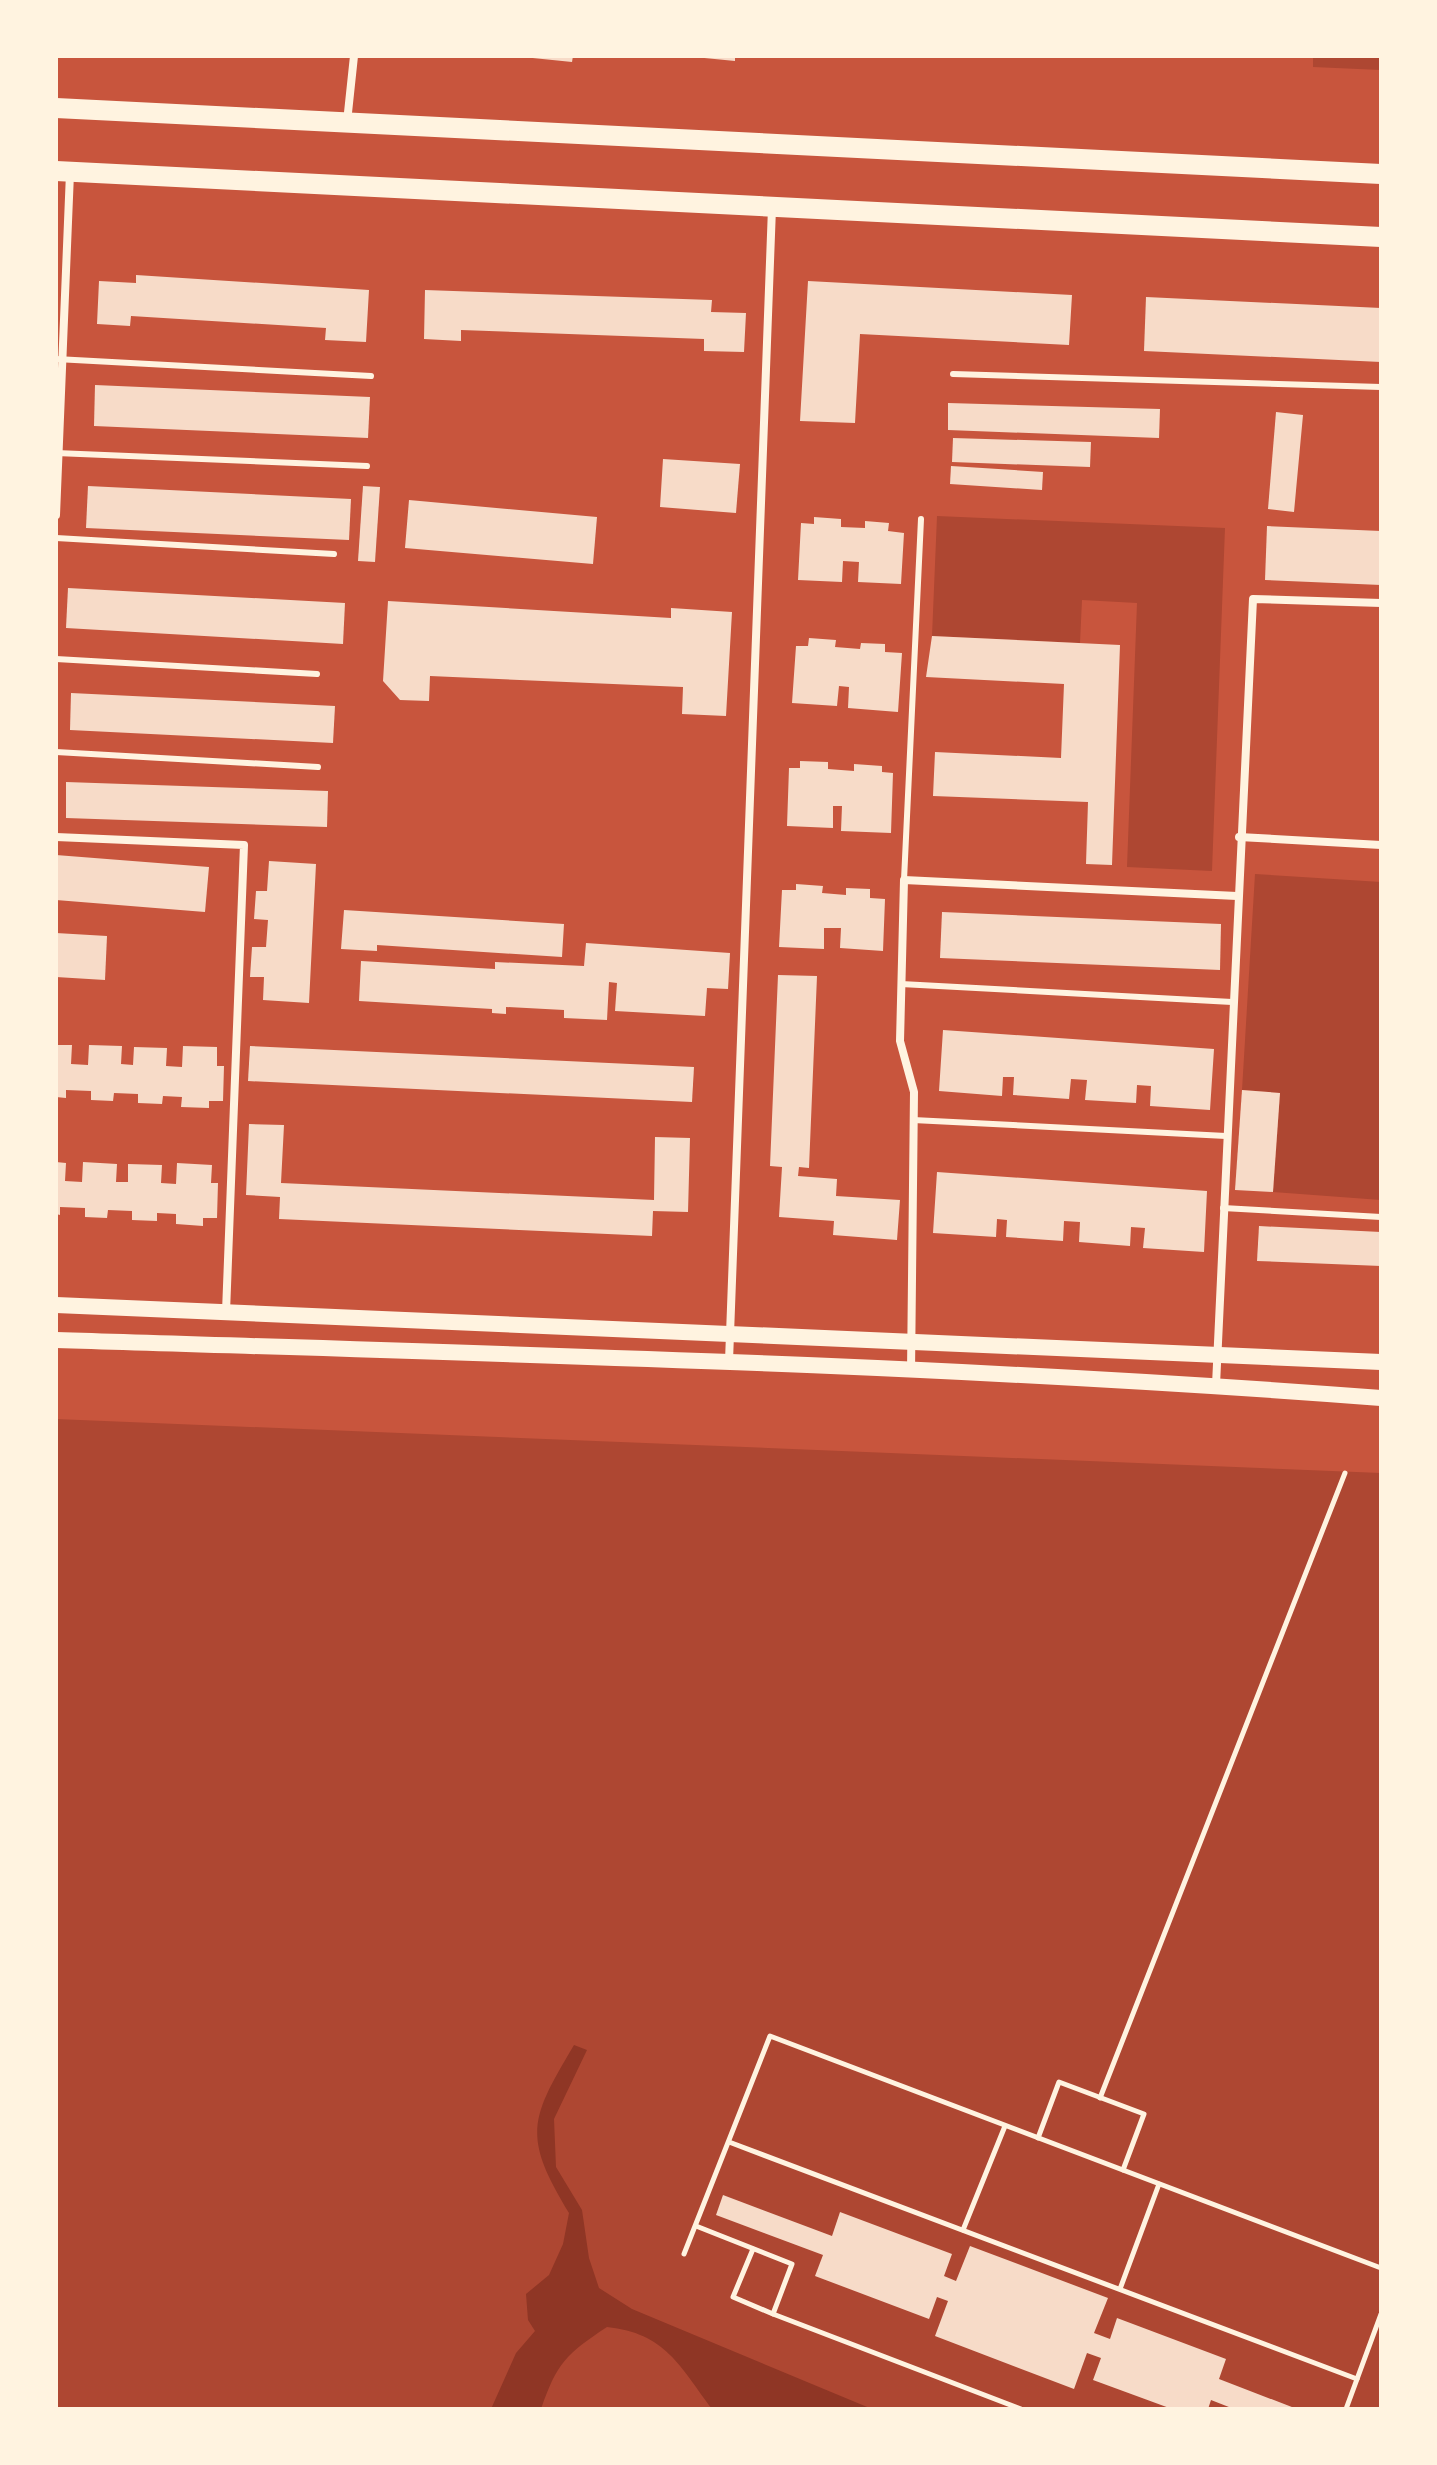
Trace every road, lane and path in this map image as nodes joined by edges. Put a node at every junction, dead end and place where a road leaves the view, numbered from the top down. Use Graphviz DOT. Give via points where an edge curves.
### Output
graph roads {
  1 [pos="354,56"];
  2 [pos="56,108"];
  3 [pos="347,122"];
  4 [pos="63,171"];
  5 [pos="1381,174"];
  6 [pos="772,207"];
  7 [pos="1381,237"];
  8 [pos="60,359"];
  9 [pos="953,374"];
  10 [pos="371,376"];
  11 [pos="1381,387"];
  12 [pos="58,453"];
  13 [pos="367,466"];
  14 [pos="56,515"];
  15 [pos="921,519"];
  16 [pos="56,538"];
  17 [pos="334,554"];
  18 [pos="1381,603"];
  19 [pos="56,659"];
  20 [pos="317,674"];
  21 [pos="56,752"];
  22 [pos="318,767"];
  23 [pos="56,837"];
  24 [pos="1239,837"];
  25 [pos="1381,845"];
  26 [pos="904,880"];
  27 [pos="1237,896"];
  28 [pos="901,984"];
  29 [pos="1232,1002"];
  30 [pos="913,1120"];
  31 [pos="1226,1136"];
  32 [pos="1223,1208"];
  33 [pos="1381,1217"];
  34 [pos="56,1305"];
  35 [pos="225,1313"];
  36 [pos="731,1334"];
  37 [pos="56,1340"];
  38 [pos="912,1342"];
  39 [pos="1217,1355"];
  40 [pos="729,1362"];
  41 [pos="1381,1362"];
  42 [pos="911,1372"];
  43 [pos="1216,1385"];
  44 [pos="1381,1398"];
  45 [pos="1345,1473"];
  46 [pos="1100,2098"];
  47 [pos="1005,2126"];
  48 [pos="1038,2138"];
  49 [pos="729,2142"];
  50 [pos="1123,2170"];
  51 [pos="1159,2184"];
  52 [pos="696,2226"];
  53 [pos="963,2230"];
  54 [pos="753,2249"];
  55 [pos="684,2254"];
  56 [pos="1381,2268"];
  57 [pos="1120,2289"];
  58 [pos="773,2314"];
  59 [pos="1381,2314"];
  60 [pos="1357,2379"];
  61 [pos="1021,2409"];
  62 [pos="1346,2409"];
  1 -- 3 [label="street"];
  2 -- 3 [label="main road"];
  3 -- 5 [label="main road"];
  4 -- 6 [label="main road"];
  4 -- 8 [label="street"];
  6 -- 7 [label="main road"];
  6 -- 36 [label="street"];
  8 -- 10 [label="lane"];
  8 -- 12 [label="street"];
  9 -- 11 [label="lane"];
  12 -- 13 [label="lane"];
  12 -- 14 [label="street"];
  15 -- 26 [label="lane"];
  16 -- 17 [label="lane"];
  18 -- 24 [label="street" via="1253,599"];
  19 -- 20 [label="lane"];
  21 -- 22 [label="lane"];
  23 -- 35 [label="street" via="244,845"];
  24 -- 25 [label="street"];
  24 -- 27 [label="street"];
  26 -- 27 [label="street"];
  26 -- 28 [label="street"];
  27 -- 29 [label="street"];
  28 -- 29 [label="lane"];
  28 -- 30 [label="street" via="900,1041 914,1092"];
  29 -- 31 [label="street"];
  30 -- 31 [label="lane"];
  30 -- 38 [label="street"];
  31 -- 32 [label="street"];
  32 -- 33 [label="lane"];
  32 -- 39 [label="street"];
  34 -- 35 [label="main road"];
  35 -- 36 [label="main road"];
  36 -- 38 [label="main road"];
  36 -- 40 [label="street"];
  37 -- 40 [label="main road"];
  38 -- 39 [label="main road"];
  38 -- 42 [label="street"];
  39 -- 41 [label="main road"];
  39 -- 43 [label="street"];
  40 -- 42 [label="main road"];
  42 -- 43 [label="main road"];
  43 -- 44 [label="main road"];
  45 -- 46 [label="path"];
  46 -- 48 [label="path" via="1059,2082"];
  46 -- 50 [label="path" via="1144,2114"];
  47 -- 48 [label="path"];
  47 -- 49 [label="path" via="770,2036"];
  47 -- 53 [label="path"];
  48 -- 50 [label="path"];
  49 -- 52 [label="path"];
  49 -- 53 [label="path"];
  50 -- 51 [label="path"];
  51 -- 56 [label="path"];
  51 -- 57 [label="path"];
  52 -- 54 [label="path"];
  52 -- 55 [label="path"];
  53 -- 57 [label="path"];
  54 -- 58 [label="path" via="792,2264"];
  54 -- 58 [label="path" via="733,2297"];
  57 -- 60 [label="path"];
  58 -- 61 [label="path"];
  59 -- 60 [label="path"];
  60 -- 62 [label="path"];
}
